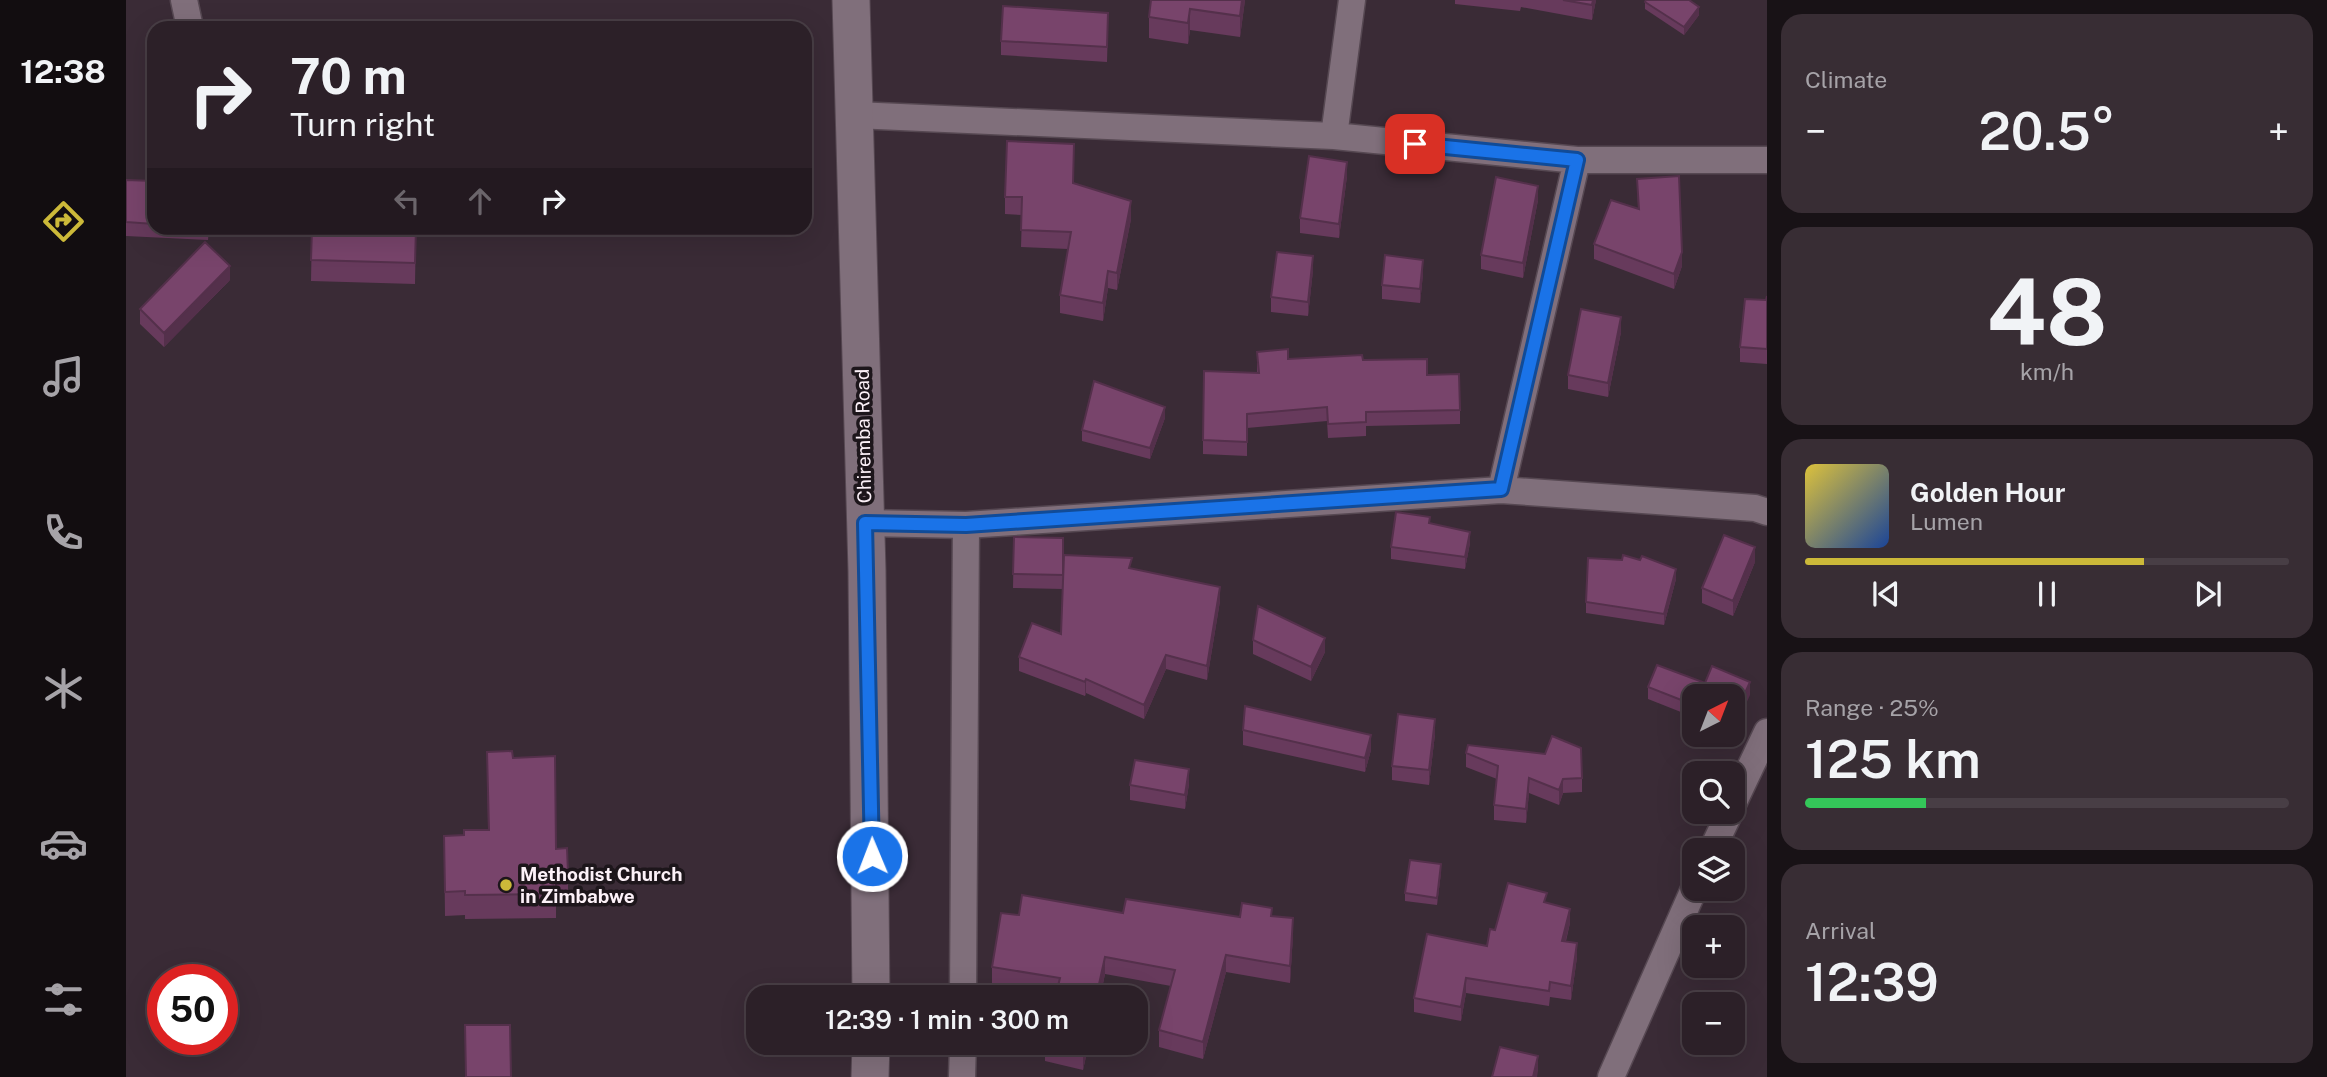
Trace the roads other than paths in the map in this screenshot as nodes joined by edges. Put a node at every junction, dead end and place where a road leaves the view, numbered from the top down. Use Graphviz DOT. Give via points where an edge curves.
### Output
graph roads {
  1 [pos="184,0"];
  2 [pos="851,0"];
  3 [pos="1352,0"];
  4 [pos="188,21"];
  5 [pos="855,115"];
  6 [pos="1334,136"];
  7 [pos="1577,160"];
  8 [pos="1767,160"];
  9 [pos="1501,489"];
  10 [pos="1767,512"];
  11 [pos="865,523"];
  12 [pos="966,525"];
  13 [pos="1767,732"];
  14 [pos="1745,779"];
  15 [pos="1689,901"];
  16 [pos="871,985"];
  17 [pos="963,985"];
  18 [pos="871,1055"];
  19 [pos="962,1055"];
  20 [pos="870,1077"];
  21 [pos="962,1077"];
  22 [pos="1611,1077"];
  1 -- 4 [label="street"];
  2 -- 5 [label="main road, Chiremba Road"];
  3 -- 6 [label="street"];
  5 -- 6 [label="street"];
  5 -- 11 [label="main road, Chiremba Road"];
  6 -- 7 [label="street"];
  7 -- 8 [label="street"];
  7 -- 9 [label="street"];
  9 -- 10 [label="street"];
  9 -- 12 [label="street"];
  11 -- 12 [label="street"];
  11 -- 16 [label="main road, Chiremba Road"];
  12 -- 17 [label="street"];
  13 -- 14 [label="street"];
  15 -- 22 [label="street"];
  18 -- 20 [label="main road"];
  19 -- 21 [label="street"];
}
